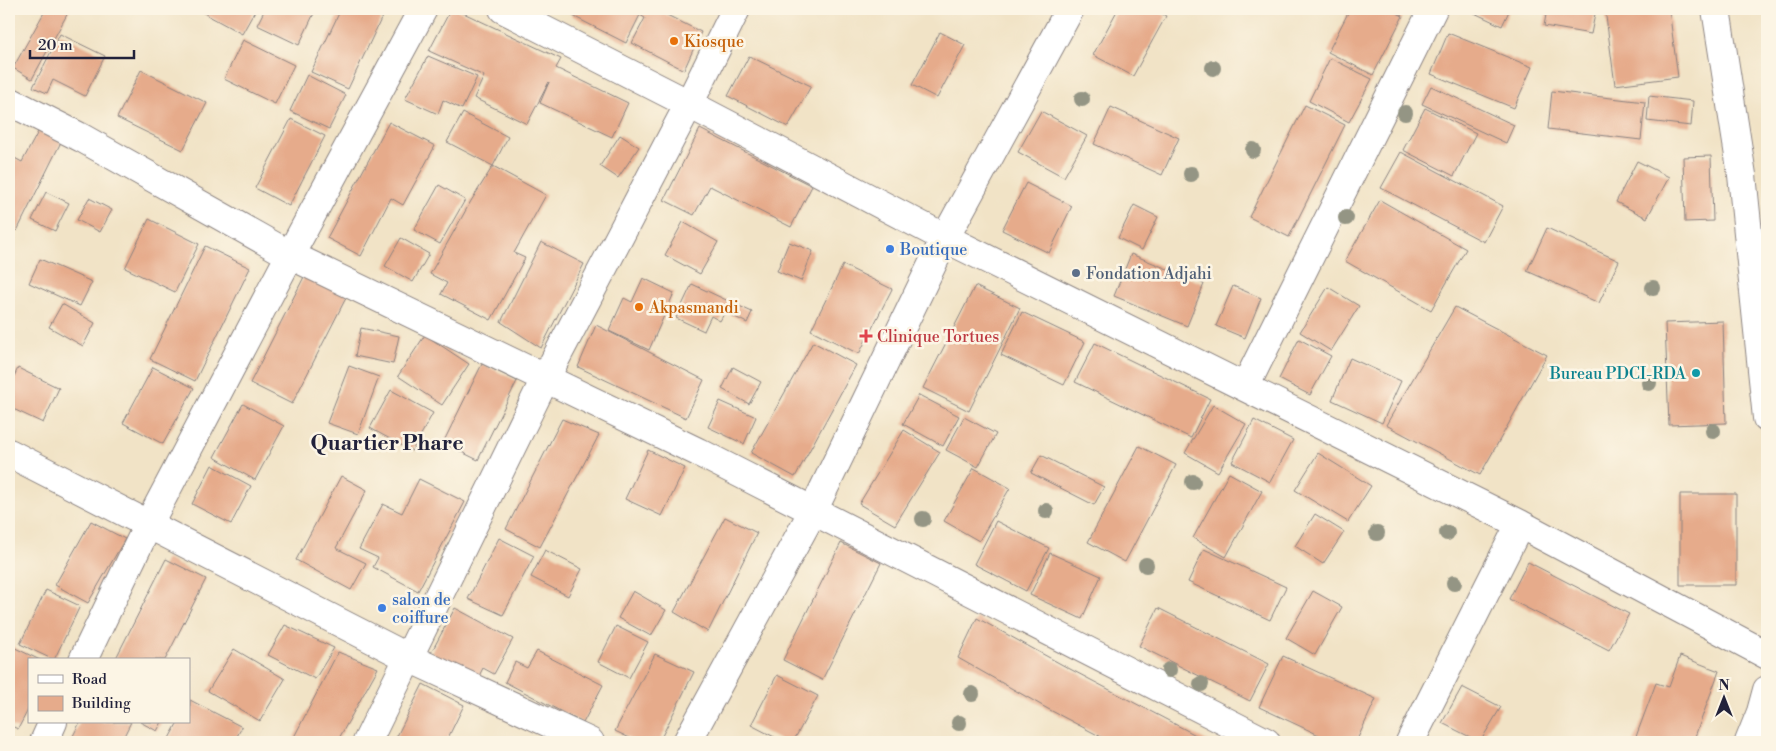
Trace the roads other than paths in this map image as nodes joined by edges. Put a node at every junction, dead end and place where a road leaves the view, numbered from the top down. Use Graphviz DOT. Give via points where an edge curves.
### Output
graph roads {
  1 [pos="423,9"];
  2 [pos="503,9"];
  3 [pos="736,9"];
  4 [pos="1070,9"];
  5 [pos="1433,9"];
  6 [pos="1716,9"];
  7 [pos="9,101"];
  8 [pos="689,104"];
  9 [pos="945,238"];
  10 [pos="290,255"];
  11 [pos="545,379"];
  12 [pos="1245,387"];
  13 [pos="1767,418"];
  14 [pos="9,453"];
  15 [pos="813,511"];
  16 [pos="1520,524"];
  17 [pos="148,525"];
  18 [pos="1767,655"];
  19 [pos="84,658"];
  20 [pos="409,658"];
  21 [pos="1767,690"];
  22 [pos="52,724"];
  23 [pos="44,742"];
  24 [pos="367,742"];
  25 [pos="590,742"];
  26 [pos="687,742"];
  27 [pos="1266,742"];
  28 [pos="1410,742"];
  29 [pos="1749,742"];
  1 -- 10 [label="street"];
  2 -- 8 [label="street"];
  3 -- 8 [label="street"];
  4 -- 9 [label="street"];
  5 -- 12 [label="street"];
  6 -- 13 [label="street" via="1742,175"];
  7 -- 10 [label="street" via="82,138"];
  8 -- 9 [label="street"];
  8 -- 11 [label="street"];
  9 -- 12 [label="street"];
  9 -- 15 [label="street"];
  10 -- 11 [label="street"];
  10 -- 17 [label="street"];
  11 -- 15 [label="street"];
  11 -- 20 [label="street"];
  12 -- 16 [label="street"];
  14 -- 17 [label="street"];
  15 -- 26 [label="street"];
  15 -- 27 [label="street"];
  16 -- 18 [label="street"];
  16 -- 28 [label="street"];
  17 -- 19 [label="street"];
  17 -- 20 [label="street"];
  20 -- 24 [label="street"];
  20 -- 25 [label="street"];
  21 -- 29 [label="street"];
  22 -- 23 [label="street"];
}
